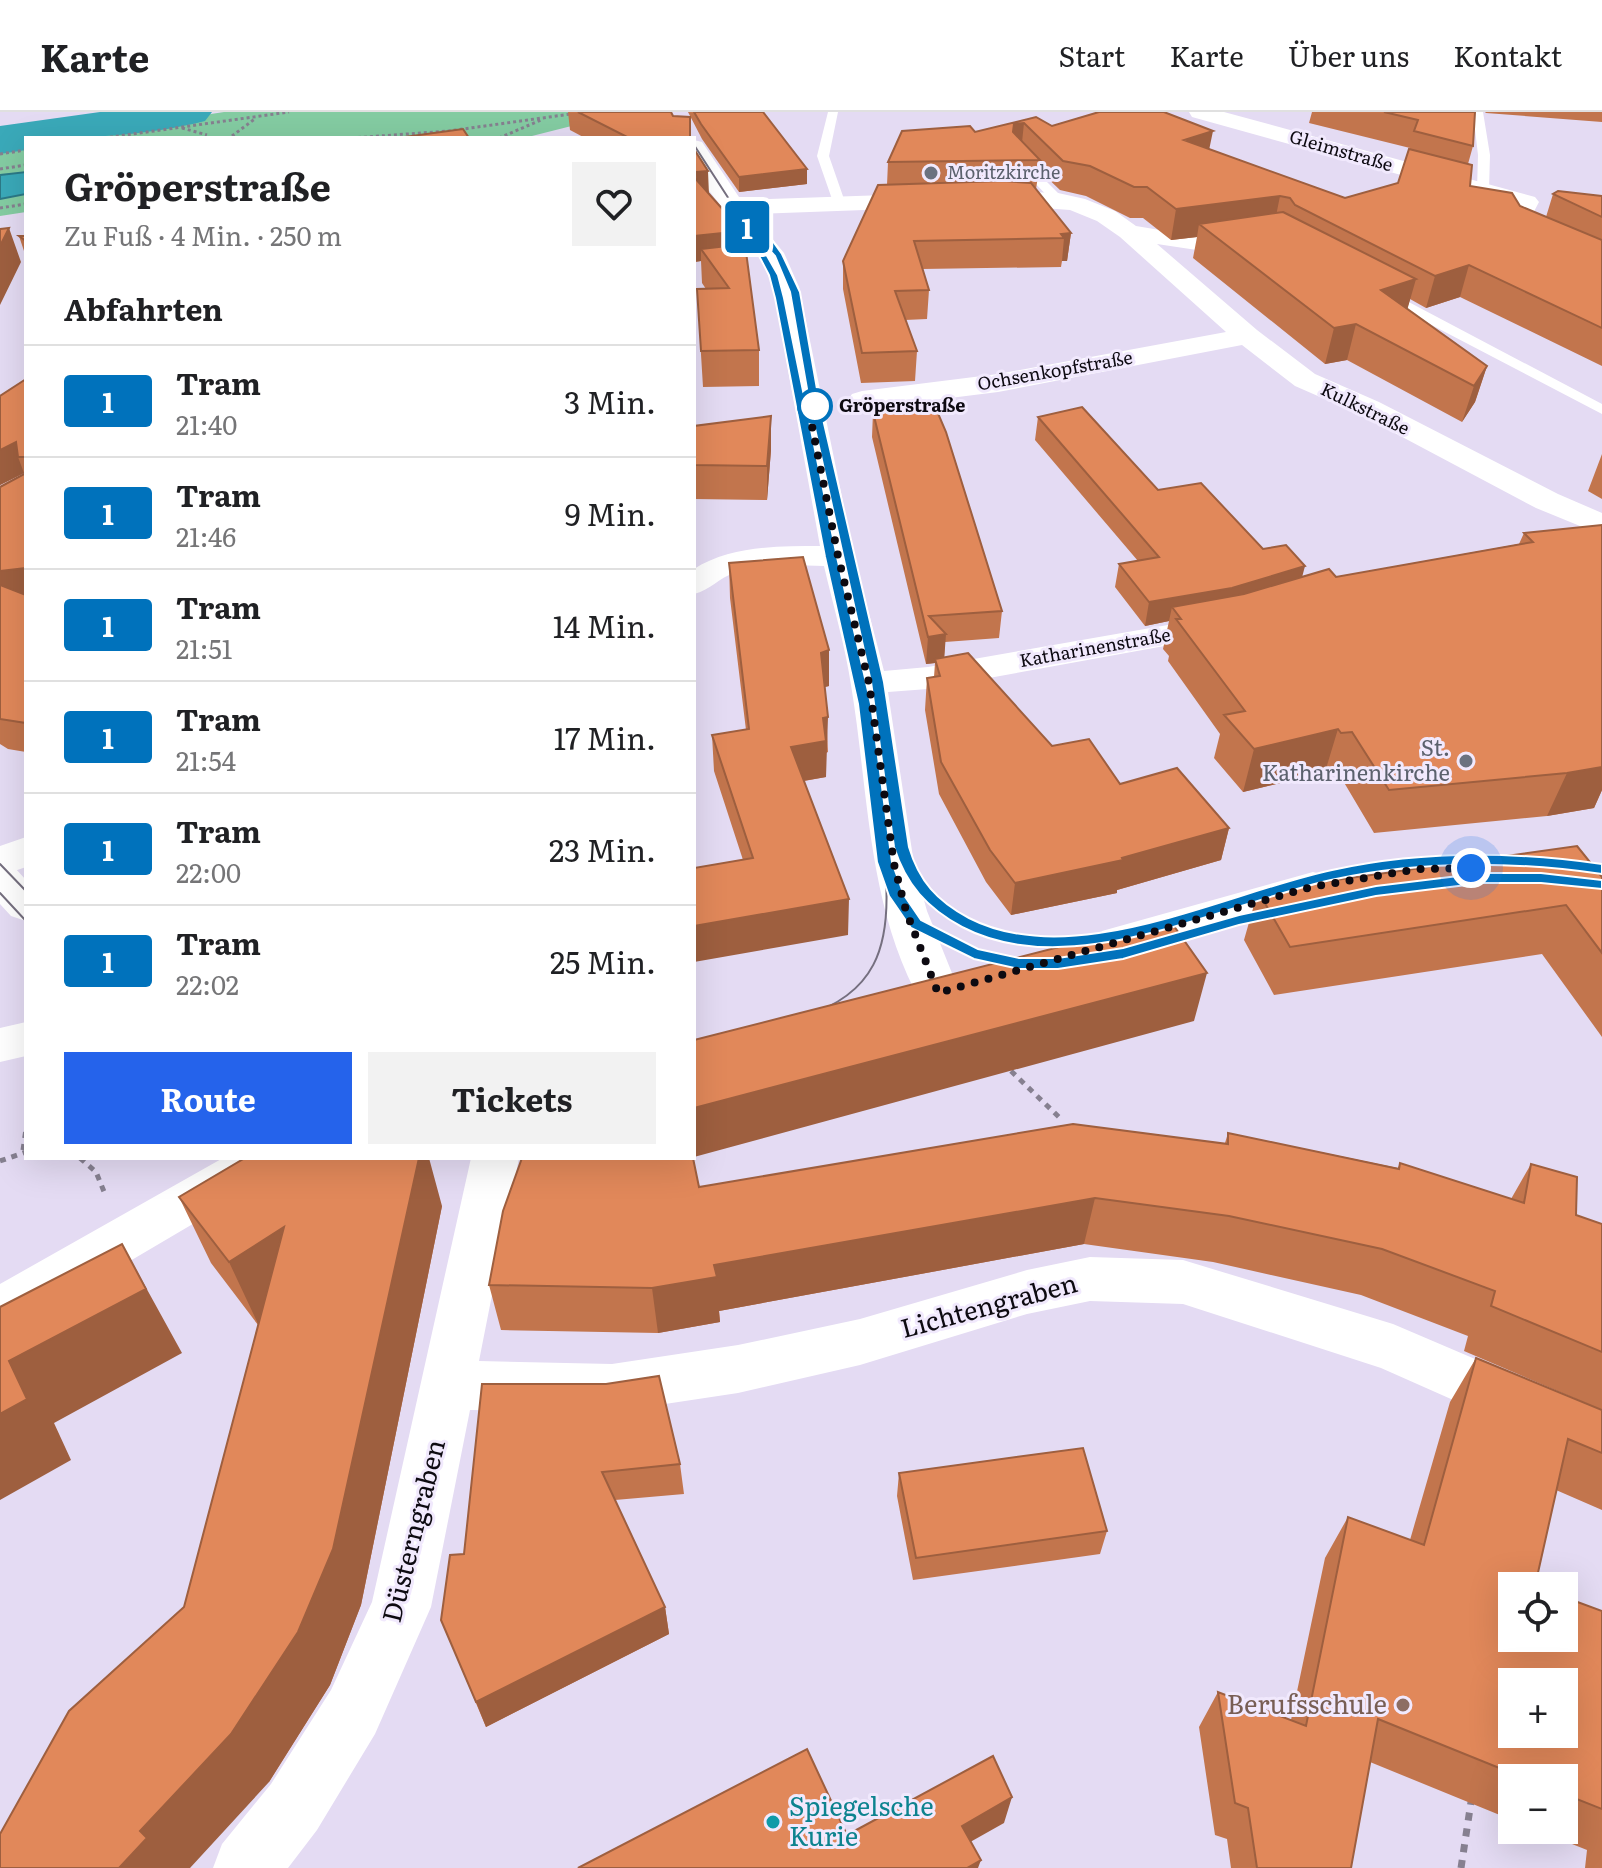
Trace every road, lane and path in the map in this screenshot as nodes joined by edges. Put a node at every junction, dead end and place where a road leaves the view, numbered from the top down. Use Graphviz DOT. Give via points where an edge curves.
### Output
graph roads {
  1 [pos="289,112"];
  2 [pos="585,112"];
  3 [pos="833,112"];
  4 [pos="1200,112"];
  5 [pos="1478,112"];
  6 [pos="259,116"];
  7 [pos="549,117"];
  8 [pos="177,127"];
  9 [pos="117,136"];
  10 [pos="211,136"];
  11 [pos="231,136"];
  12 [pos="380,136"];
  13 [pos="504,136"];
  14 [pos="24,150"];
  15 [pos="696,150"];
  16 [pos="0,154"];
  17 [pos="1017,157"];
  18 [pos="24,165"];
  19 [pos="0,169"];
  20 [pos="1483,190"];
  21 [pos="1058,200"];
  22 [pos="839,202"];
  23 [pos="24,204"];
  24 [pos="734,207"];
  25 [pos="0,208"];
  26 [pos="1129,232"];
  27 [pos="1235,241"];
  28 [pos="1210,245"];
  29 [pos="1154,253"];
  30 [pos="1602,266"];
  31 [pos="1370,287"];
  32 [pos="1247,336"];
  33 [pos="862,400"];
  34 [pos="1602,410"];
  35 [pos="1597,543"];
  36 [pos="838,556"];
  37 [pos="696,583"];
  38 [pos="1259,615"];
  39 [pos="869,683"];
  40 [pos="24,852"];
  41 [pos="0,862"];
  42 [pos="0,878"];
  43 [pos="1349,879"];
  44 [pos="24,904"];
  45 [pos="1083,951"];
  46 [pos="980,980"];
  47 [pos="938,993"];
  48 [pos="894,1004"];
  49 [pos="24,1039"];
  50 [pos="0,1045"];
  51 [pos="1011,1071"];
  52 [pos="1061,1119"];
  53 [pos="24,1151"];
  54 [pos="82,1160"];
  55 [pos="261,1160"];
  56 [pos="495,1160"];
  57 [pos="0,1161"];
  58 [pos="106,1191"];
  59 [pos="0,1311"];
  60 [pos="448,1385"];
  61 [pos="1602,1440"];
  62 [pos="1471,1802"];
  63 [pos="246,1868"];
  64 [pos="1461,1868"];
  1 -- 6 [label="path"];
  2 -- 7 [label="path"];
  3 -- 22 [label="lane" via="823,156"];
  4 -- 20 [label="street, Gleimstraße"];
  5 -- 20 [label="lane"];
  6 -- 8 [label="path"];
  6 -- 11 [label="path"];
  7 -- 12 [label="path"];
  7 -- 13 [label="path"];
  8 -- 9 [label="path"];
  8 -- 10 [label="path"];
  10 -- 11 [label="path"];
  14 -- 16 [label="path"];
  15 -- 24 [label="street"];
  17 -- 21 [label="lane"];
  18 -- 19 [label="path"];
  20 -- 30 [label="street, Gleimstraße" via="1543,205 1517,221 1521,229"];
  21 -- 22 [label="street, Kulkstraße"];
  21 -- 26 [label="street, Kulkstraße" via="1106,216"];
  22 -- 24 [label="street, Kulkstraße"];
  23 -- 25 [label="path"];
  24 -- 36 [label="street" via="764,264 786,287"];
  26 -- 28 [label="street, Kulkstraße"];
  26 -- 29 [label="street, Kulkstraße"];
  27 -- 28 [label="street, Kulkstraße"];
  28 -- 29 [label="street, Kulkstraße"];
  29 -- 32 [label="street, Kulkstraße"];
  31 -- 34 [label="lane"];
  32 -- 33 [label="street, Ochsenkopfstraße" via="998,383"];
  32 -- 35 [label="street, Kulkstraße" via="1305,380 1547,501"];
  36 -- 37 [label="street" via="776,556 723,565"];
  36 -- 39 [label="street"];
  38 -- 39 [label="street, Katharinenstraße" via="928,678"];
  39 -- 47 [label="street" via="894,864"];
  40 -- 41 [label="street"];
  42 -- 44 [label="street"];
  43 -- 45 [label="street"];
  46 -- 47 [label="street"];
  47 -- 48 [label="street"];
  49 -- 50 [label="street"];
  51 -- 52 [label="path"];
  53 -- 57 [label="path"];
  54 -- 58 [label="path"];
  55 -- 59 [label="street"];
  56 -- 60 [label="street, Düsterngraben"];
  60 -- 61 [label="street, Lichtengraben" via="612,1388 738,1369 860,1342 1027,1292 1090,1279 1183,1282 1393,1348"];
  60 -- 63 [label="street, Düsterngraben" via="401,1607 353,1712 294,1807"];
  62 -- 64 [label="path"];
}
